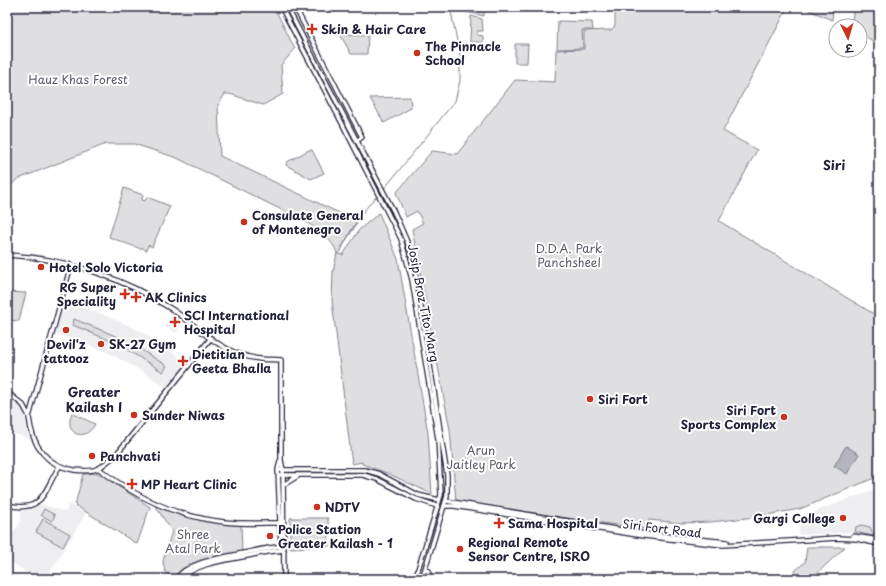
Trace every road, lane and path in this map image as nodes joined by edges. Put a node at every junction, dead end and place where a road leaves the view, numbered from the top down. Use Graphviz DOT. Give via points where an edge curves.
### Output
graph roads {
  1 [pos="281,7"];
  2 [pos="287,7"];
  3 [pos="295,7"];
  4 [pos="358,140"];
  5 [pos="7,255"];
  6 [pos="71,265"];
  7 [pos="212,338"];
  8 [pos="7,392"];
  9 [pos="29,417"];
  10 [pos="281,460"];
  11 [pos="59,466"];
  12 [pos="98,468"];
  13 [pos="278,470"];
  14 [pos="283,470"];
  15 [pos="373,473"];
  16 [pos="278,475"];
  17 [pos="283,475"];
  18 [pos="299,475"];
  19 [pos="372,477"];
  20 [pos="440,478"];
  21 [pos="447,478"];
  22 [pos="283,485"];
  23 [pos="439,500"];
  24 [pos="446,501"];
  25 [pos="7,505"];
  26 [pos="437,506"];
  27 [pos="444,506"];
  28 [pos="280,523"];
  29 [pos="879,540"];
  30 [pos="879,544"];
  31 [pos="283,548"];
  32 [pos="424,570"];
  33 [pos="177,579"];
  34 [pos="284,579"];
  35 [pos="415,579"];
  36 [pos="422,579"];
  37 [pos="428,579"];
  1 -- 20 [label="street, Josip Broz Tito Marg" via="401,239 412,280 438,439"];
  2 -- 4 [label="street, Josip Broz Tito Marg"];
  3 -- 4 [label="street" via="362,137"];
  4 -- 21 [label="street, Josip Broz Tito Marg" via="411,251"];
  5 -- 6 [label="street"];
  6 -- 7 [label="street" via="107,276 142,292"];
  6 -- 9 [label="street"];
  7 -- 10 [label="street" via="245,356 281,360"];
  7 -- 12 [label="street" via="114,457"];
  8 -- 9 [label="street" via="23,404"];
  9 -- 11 [label="street" via="32,434 39,448"];
  10 -- 13 [label="street"];
  10 -- 14 [label="street"];
  11 -- 12 [label="street" via="80,470"];
  11 -- 25 [label="street" via="39,502 24,507"];
  12 -- 28 [label="street" via="129,490 179,513 226,522"];
  13 -- 14 [label="street"];
  13 -- 16 [label="street"];
  14 -- 15 [label="street" via="365,470"];
  14 -- 17 [label="street"];
  15 -- 19 [label="street"];
  15 -- 23 [label="street" via="418,495"];
  16 -- 17 [label="street"];
  16 -- 28 [label="street"];
  17 -- 18 [label="street"];
  17 -- 22 [label="street"];
  18 -- 19 [label="street" via="363,474"];
  18 -- 22 [label="street"];
  19 -- 26 [label="street" via="416,500"];
  20 -- 21 [label="street" via="442,474"];
  20 -- 23 [label="street, Josip Broz Tito Marg"];
  21 -- 24 [label="street, Josip Broz Tito Marg"];
  22 -- 31 [label="street"];
  23 -- 26 [label="street, Josip Broz Tito Marg"];
  24 -- 27 [label="street, Josip Broz Tito Marg"];
  24 -- 29 [label="street, Siri Fort Road" via="646,534 725,542 840,536 860,536"];
  26 -- 35 [label="street, Josip Broz Tito Marg"];
  27 -- 30 [label="street, Siri Fort Road" via="644,536 723,545 837,538"];
  27 -- 32 [label="street, Josip Broz Tito Marg"];
  28 -- 31 [label="street"];
  31 -- 33 [label="street" via="266,548 204,562 188,569"];
  31 -- 34 [label="street"];
  32 -- 36 [label="street, Josip Broz Tito Marg"];
  32 -- 37 [label="street" via="430,572"];
}
